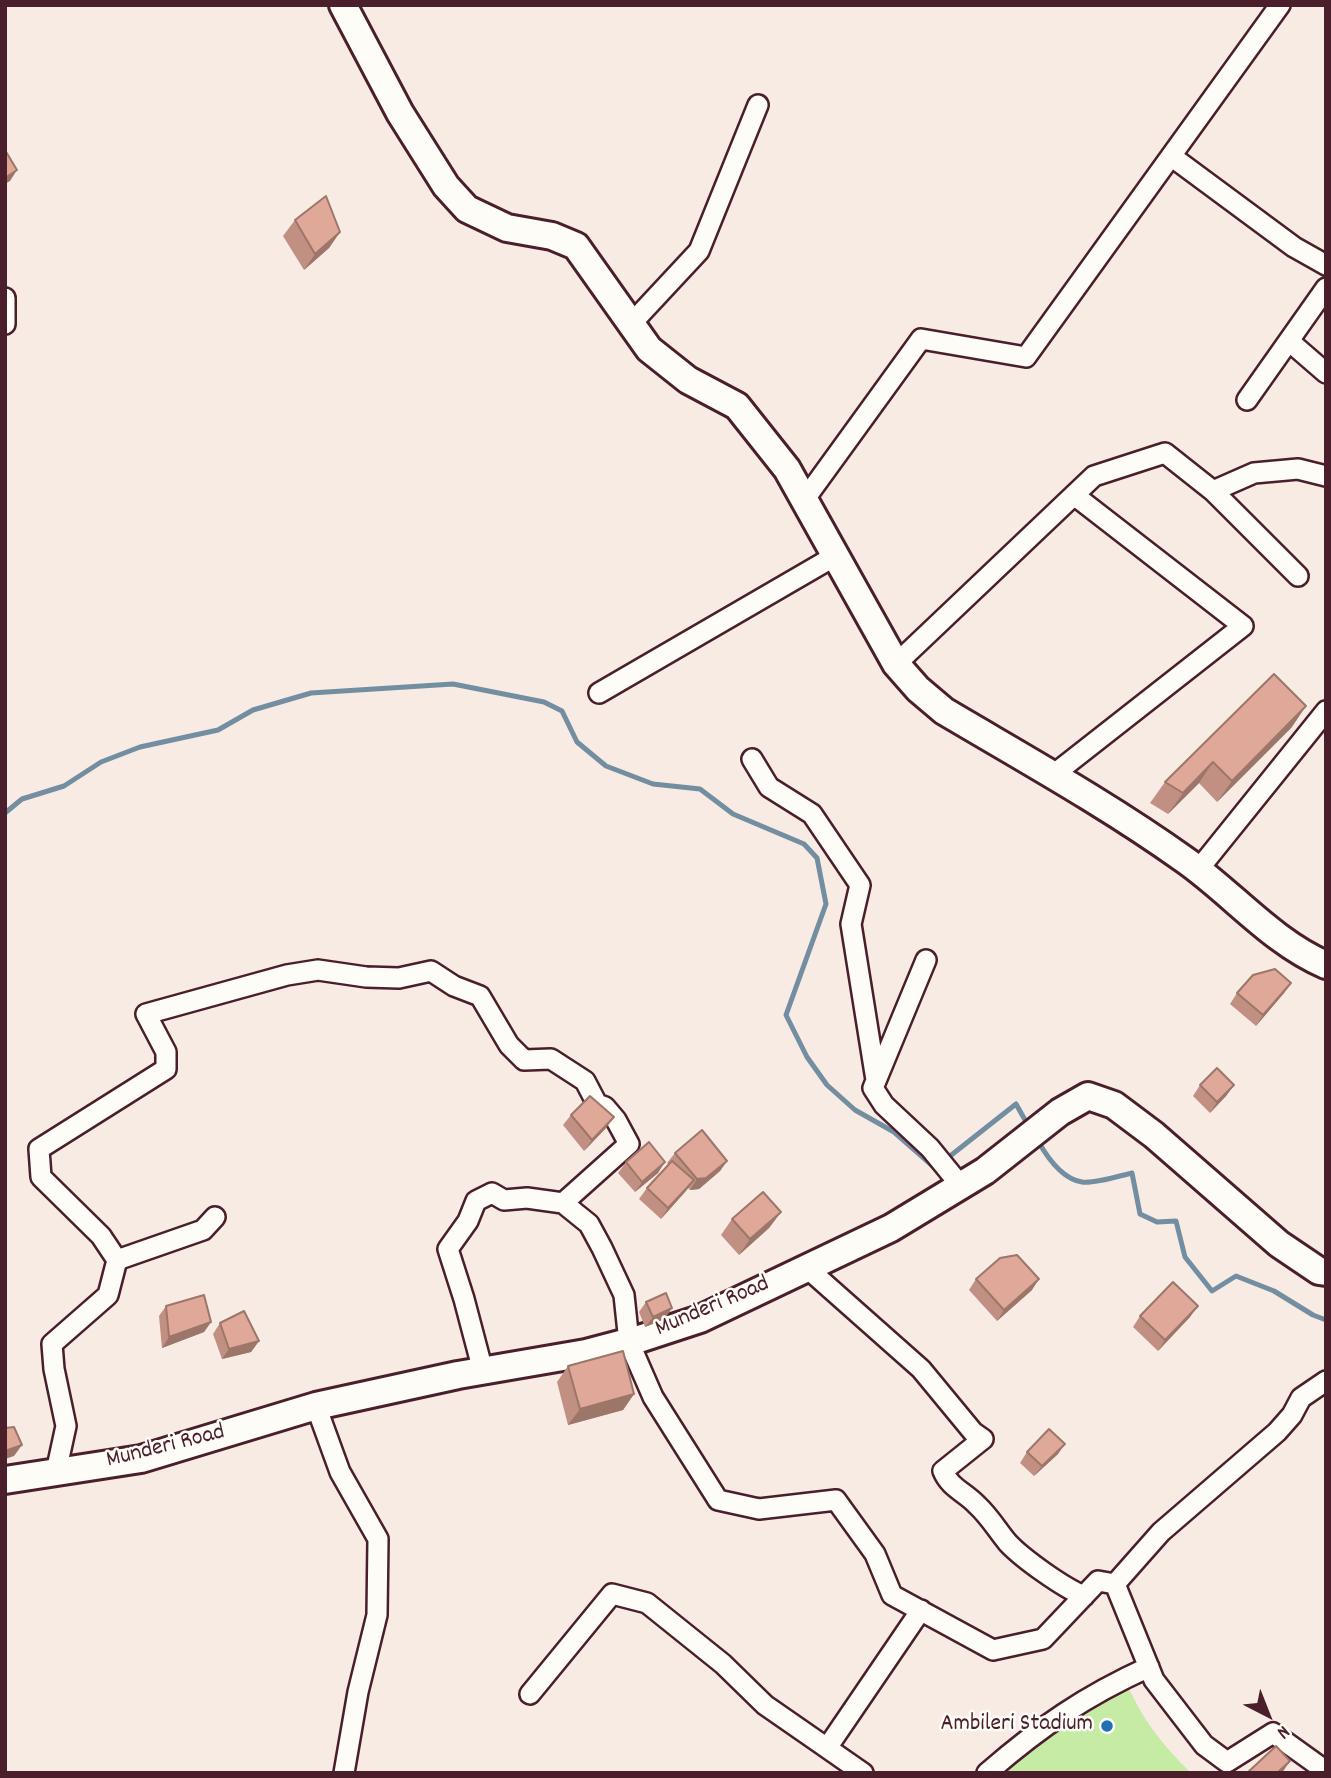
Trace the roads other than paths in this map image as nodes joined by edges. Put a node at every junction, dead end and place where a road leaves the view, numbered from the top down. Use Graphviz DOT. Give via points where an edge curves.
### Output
graph roads {
  1 [pos="343,5"];
  2 [pos="1280,5"];
  3 [pos="758,105"];
  4 [pos="1171,156"];
  5 [pos="1326,265"];
  6 [pos="1326,288"];
  7 [pos="5,298"];
  8 [pos="5,324"];
  9 [pos="631,324"];
  10 [pos="1289,341"];
  11 [pos="1326,373"];
  12 [pos="1247,400"];
  13 [pos="1326,477"];
  14 [pos="1213,491"];
  15 [pos="1074,495"];
  16 [pos="805,499"];
  17 [pos="835,556"];
  18 [pos="1298,576"];
  19 [pos="896,664"];
  20 [pos="599,693"];
  21 [pos="1326,711"];
  22 [pos="752,759"];
  23 [pos="1053,775"];
  24 [pos="1198,870"];
  25 [pos="926,960"];
  26 [pos="1326,965"];
  27 [pos="876,1080"];
  28 [pos="955,1178"];
  29 [pos="564,1203"];
  30 [pos="215,1217"];
  31 [pos="117,1260"];
  32 [pos="807,1268"];
  33 [pos="1326,1272"];
  34 [pos="628,1342"];
  35 [pos="483,1371"];
  36 [pos="1326,1381"];
  37 [pos="316,1406"];
  38 [pos="56,1472"];
  39 [pos="5,1480"];
  40 [pos="1115,1584"];
  41 [pos="1084,1596"];
  42 [pos="920,1610"];
  43 [pos="1149,1667"];
  44 [pos="530,1694"];
  45 [pos="827,1748"];
  46 [pos="1326,1771"];
  47 [pos="344,1773"];
  48 [pos="863,1773"];
  49 [pos="987,1773"];
  1 -- 9 [label="main road" via="400,113 446,186 467,209 507,228 552,236 576,246"];
  2 -- 4 [label="street"];
  3 -- 9 [label="street" via="699,251"];
  4 -- 5 [label="street" via="1294,247"];
  4 -- 16 [label="street" via="1026,357 920,339"];
  6 -- 10 [label="street"];
  7 -- 8 [label="street"];
  9 -- 16 [label="main road" via="649,349 688,380 737,406"];
  10 -- 11 [label="street"];
  10 -- 12 [label="street"];
  13 -- 14 [label="street" via="1298,469 1254,473"];
  14 -- 15 [label="street" via="1165,453 1094,476"];
  14 -- 18 [label="street"];
  15 -- 19 [label="street"];
  15 -- 23 [label="street" via="1243,626"];
  16 -- 17 [label="main road"];
  17 -- 19 [label="main road"];
  17 -- 20 [label="street"];
  19 -- 23 [label="main road" via="944,710"];
  21 -- 24 [label="street"];
  22 -- 27 [label="street" via="769,787 812,814 860,885 851,924"];
  23 -- 24 [label="main road"];
  24 -- 26 [label="main road" via="1268,928"];
  25 -- 27 [label="street"];
  27 -- 28 [label="street" via="873,1088 884,1105"];
  28 -- 32 [label="main road, Munderi Road" via="891,1228"];
  28 -- 33 [label="main road, Munderi Road" via="985,1171 1060,1112 1088,1096 1114,1105 1279,1244"];
  29 -- 31 [label="street" via="629,1144 584,1081 551,1059 524,1060 509,1045 480,996 431,971 399,978 318,970 146,1014 166,1052 166,1069 39,1149 41,1177 101,1236"];
  29 -- 34 [label="street" via="589,1224 603,1248 624,1295"];
  29 -- 35 [label="street" via="504,1200 492,1193 476,1201 448,1249"];
  30 -- 31 [label="street" via="203,1230"];
  31 -- 38 [label="street" via="108,1295 52,1344 66,1426"];
  32 -- 34 [label="main road, Munderi Road" via="699,1319"];
  32 -- 41 [label="street" via="921,1369 983,1439 943,1471 949,1484 967,1494 1009,1544"];
  34 -- 35 [label="main road, Munderi Road"];
  34 -- 42 [label="street" via="653,1397 718,1500 759,1509 836,1500 875,1554 892,1595"];
  35 -- 37 [label="main road, Munderi Road"];
  36 -- 40 [label="street" via="1301,1398 1277,1432 1161,1532"];
  37 -- 38 [label="main road, Munderi Road" via="141,1460"];
  37 -- 47 [label="street" via="340,1472 378,1539 377,1615"];
  38 -- 39 [label="main road, Munderi Road"];
  40 -- 41 [label="street" via="1098,1581"];
  40 -- 43 [label="street"];
  41 -- 42 [label="street" via="1044,1639 993,1650"];
  42 -- 45 [label="street"];
  43 -- 46 [label="street" via="1204,1745 1227,1762 1273,1733"];
  43 -- 49 [label="street" via="1102,1688 1041,1727"];
  44 -- 45 [label="street" via="612,1594 647,1603 723,1664 765,1705"];
  45 -- 48 [label="street"];
}
